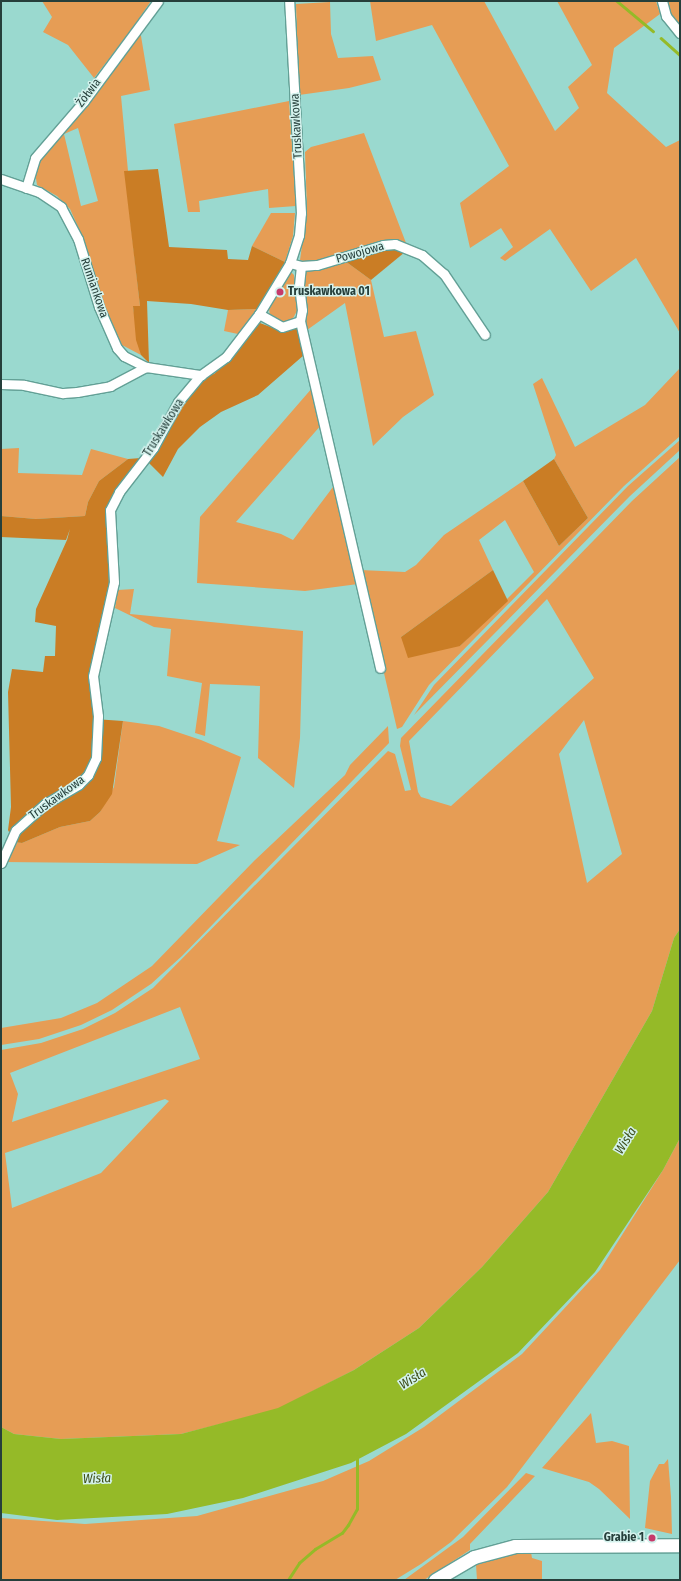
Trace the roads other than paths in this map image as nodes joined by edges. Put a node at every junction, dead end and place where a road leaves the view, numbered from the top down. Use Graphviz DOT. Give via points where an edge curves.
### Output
graph roads {
  1 [pos="158,1"];
  2 [pos="289,1"];
  3 [pos="662,1"];
  4 [pos="680,34"];
  5 [pos="1,180"];
  6 [pos="26,188"];
  7 [pos="290,263"];
  8 [pos="301,266"];
  9 [pos="259,314"];
  10 [pos="300,321"];
  11 [pos="484,335"];
  12 [pos="146,367"];
  13 [pos="201,375"];
  14 [pos="1,384"];
  15 [pos="380,668"];
  16 [pos="1,863"];
  17 [pos="680,1545"];
  18 [pos="435,1580"];
  1 -- 6 [label="street, Żółwia" via="84,101 35,158"];
  2 -- 7 [label="street, Truskawkowa" via="301,213 299,235"];
  3 -- 4 [label="street" via="666,16"];
  5 -- 6 [label="street, Rumiankowa"];
  6 -- 12 [label="street, Rumiankowa" via="46,196 61,207 78,239 98,307 117,348 124,356"];
  7 -- 8 [label="street, Powojowa"];
  7 -- 9 [label="street, Truskawkowa"];
  8 -- 10 [label="street"];
  8 -- 11 [label="street, Powojowa" via="317,265 383,245 395,244 422,255 444,274"];
  9 -- 10 [label="street" via="282,327"];
  9 -- 13 [label="street, Truskawkowa" via="226,356"];
  10 -- 15 [label="street"];
  12 -- 13 [label="street, Rumiankowa"];
  12 -- 14 [label="street" via="110,386 77,392 63,393 24,385"];
  13 -- 16 [label="street, Truskawkowa" via="178,402 153,448 120,492 110,510 114,582 93,676 99,737 93,768 79,784 45,804 20,826"];
  17 -- 18 [label="street" via="515,1546 474,1557"];
}
